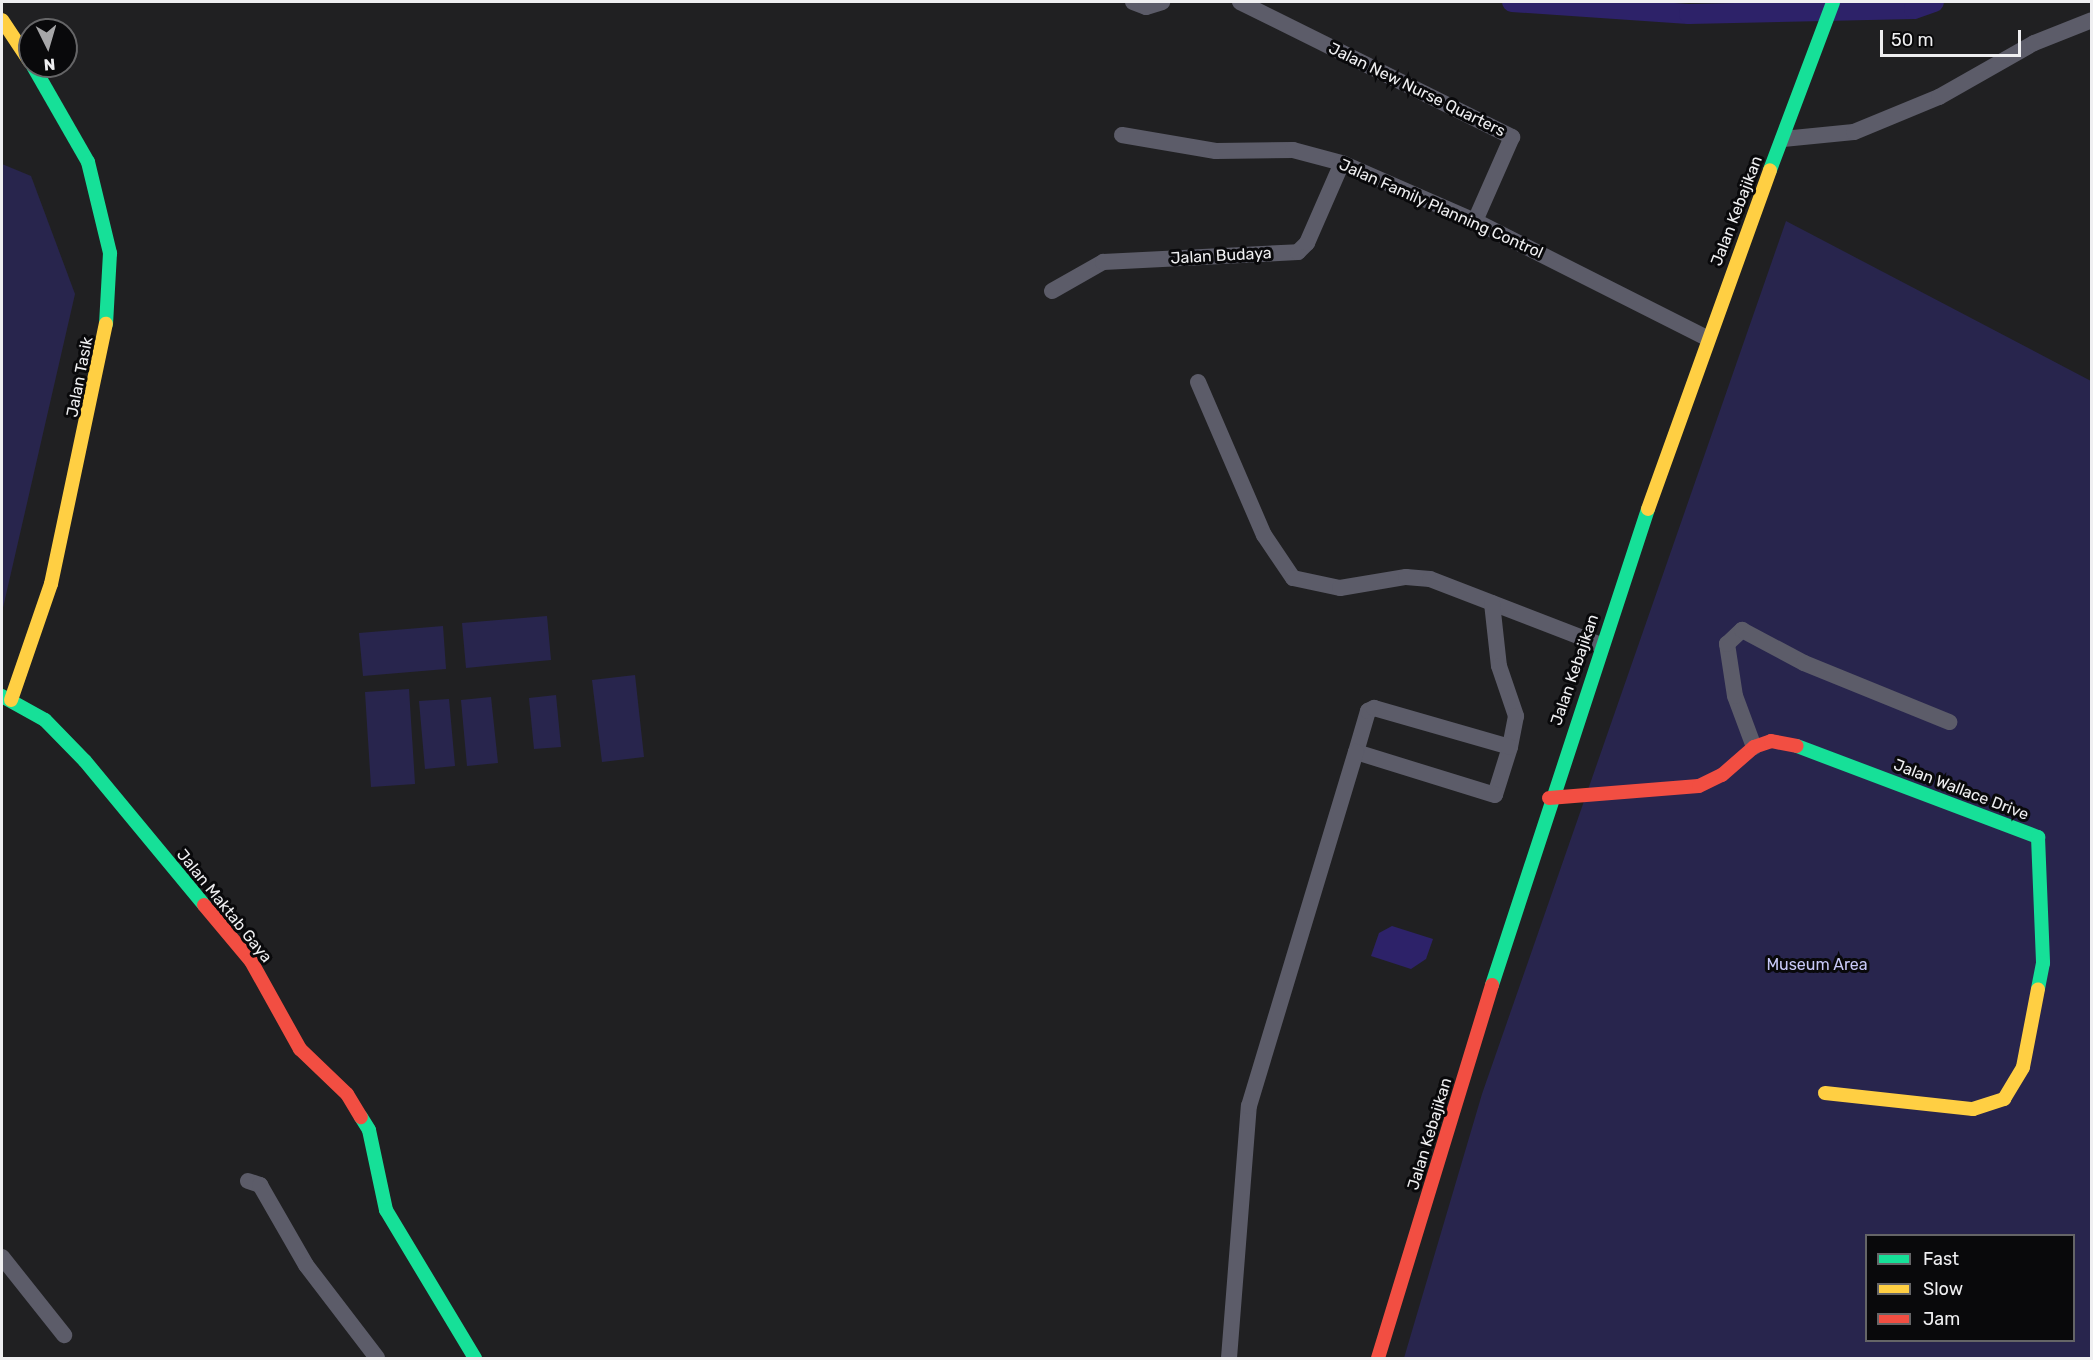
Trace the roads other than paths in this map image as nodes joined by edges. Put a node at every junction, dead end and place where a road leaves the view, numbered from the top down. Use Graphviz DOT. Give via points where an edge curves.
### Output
graph roads {
  1 [pos="1133,2"];
  2 [pos="1162,2"];
  3 [pos="1240,2"];
  4 [pos="1833,2"];
  5 [pos="2,20"];
  6 [pos="2091,20"];
  7 [pos="18,44"];
  8 [pos="40,78"];
  9 [pos="1122,135"];
  10 [pos="1783,139"];
  11 [pos="1342,163"];
  12 [pos="1475,221"];
  13 [pos="1052,291"];
  14 [pos="1707,338"];
  15 [pos="1198,381"];
  16 [pos="1492,603"];
  17 [pos="1601,645"];
  18 [pos="6,698"];
  19 [pos="1949,722"];
  20 [pos="1510,747"];
  21 [pos="1754,747"];
  22 [pos="1356,752"];
  23 [pos="1549,798"];
  24 [pos="1825,1093"];
  25 [pos="248,1181"];
  26 [pos="2,1257"];
  27 [pos="64,1335"];
  28 [pos="377,1359"];
  29 [pos="475,1359"];
  30 [pos="1229,1359"];
  31 [pos="1378,1359"];
  1 -- 2 [label="street" via="1146,7"];
  3 -- 12 [label="street, Jalan New Nurse Quarters" via="1512,137"];
  4 -- 10 [label="street, Jalan Kebajikan"];
  5 -- 7 [label="street"];
  6 -- 10 [label="street" via="2034,43 1939,97 1864,128"];
  8 -- 18 [label="street, Jalan Tasik" via="88,162 110,253 105,344 76,485 51,584"];
  9 -- 11 [label="street, Jalan Family Planning Control" via="1216,151 1293,150"];
  10 -- 14 [label="street, Jalan Kebajikan"];
  11 -- 12 [label="street, Jalan Family Planning Control"];
  11 -- 13 [label="street, Jalan Budaya" via="1298,252 1103,262"];
  12 -- 14 [label="street, Jalan Family Planning Control"];
  14 -- 17 [label="street, Jalan Kebajikan"];
  15 -- 16 [label="street" via="1264,535 1293,578 1340,588 1406,577 1430,579"];
  16 -- 17 [label="street"];
  16 -- 20 [label="street" via="1499,666 1516,716"];
  17 -- 23 [label="street, Jalan Kebajikan"];
  18 -- 29 [label="street, Jalan Maktab Gaya" via="45,720 85,760 250,961 300,1049 346,1094 369,1130 386,1210 399,1237 454,1317"];
  19 -- 21 [label="street" via="1804,663 1742,630 1727,644 1736,696"];
  20 -- 22 [label="street" via="1374,708 1368,711"];
  20 -- 22 [label="street" via="1495,795"];
  21 -- 23 [label="street" via="1722,775 1699,786"];
  21 -- 24 [label="street, Jalan Wallace Drive" via="1771,741 1803,747 2041,842 2043,963 2023,1066 2004,1099 1973,1109"];
  22 -- 30 [label="street" via="1249,1106"];
  23 -- 31 [label="street, Jalan Kebajikan"];
  25 -- 28 [label="street" via="260,1185 306,1265"];
  26 -- 27 [label="street"];
}
